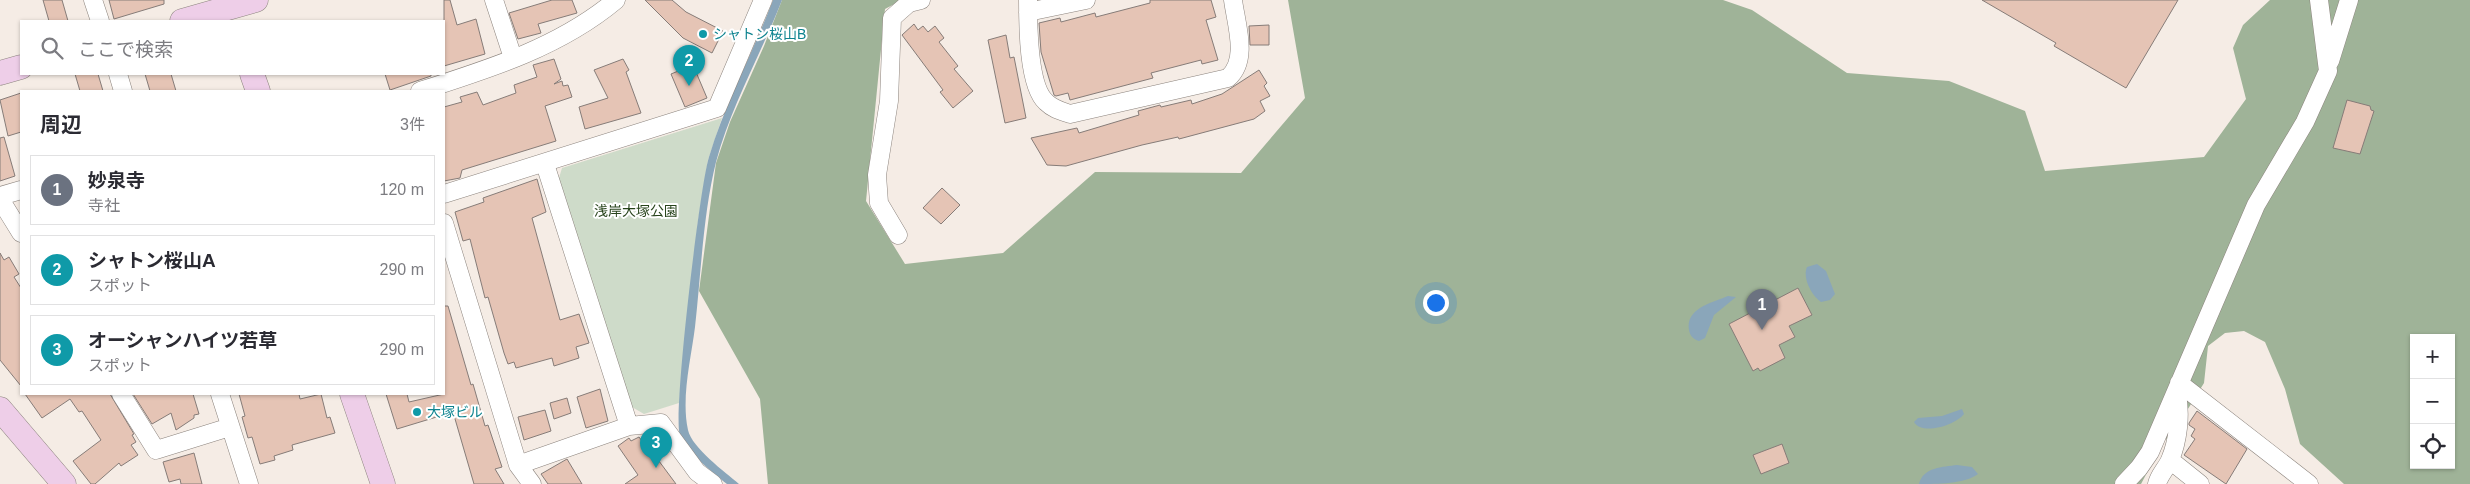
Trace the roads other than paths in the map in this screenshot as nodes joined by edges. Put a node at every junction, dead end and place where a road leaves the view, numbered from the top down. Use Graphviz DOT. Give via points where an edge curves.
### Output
graph roads {
  1 [pos="93,0"];
  2 [pos="256,0"];
  3 [pos="494,0"];
  4 [pos="616,0"];
  5 [pos="921,0"];
  6 [pos="1086,0"];
  7 [pos="1233,0"];
  8 [pos="2319,0"];
  9 [pos="2349,0"];
  10 [pos="760,1"];
  11 [pos="1028,6"];
  12 [pos="232,9"];
  13 [pos="100,20"];
  14 [pos="186,20"];
  15 [pos="513,58"];
  16 [pos="20,67"];
  17 [pos="2328,71"];
  18 [pos="0,73"];
  19 [pos="118,75"];
  20 [pos="252,75"];
  21 [pos="123,90"];
  22 [pos="258,90"];
  23 [pos="423,90"];
  24 [pos="545,164"];
  25 [pos="20,190"];
  26 [pos="445,194"];
  27 [pos="0,198"];
  28 [pos="445,226"];
  29 [pos="20,231"];
  30 [pos="898,235"];
  31 [pos="2178,387"];
  32 [pos="122,395"];
  33 [pos="220,395"];
  34 [pos="352,395"];
  35 [pos="0,409"];
  36 [pos="629,426"];
  37 [pos="230,427"];
  38 [pos="2170,460"];
  39 [pos="518,465"];
  40 [pos="2302,482"];
  41 [pos="64,484"];
  42 [pos="249,484"];
  43 [pos="382,484"];
  44 [pos="532,484"];
  45 [pos="713,484"];
  46 [pos="2124,484"];
  47 [pos="2157,484"];
  48 [pos="2200,484"];
  1 -- 13 [label="street"];
  2 -- 12 [label="street"];
  3 -- 15 [label="street"];
  4 -- 15 [label="street" via="555,42"];
  5 -- 30 [label="street" via="909,3 892,18 889,101 877,175 879,203"];
  6 -- 11 [label="street"];
  7 -- 11 [label="street" via="1240,53 1239,63 1228,78 1070,114 1045,102 1038,91 1033,72"];
  8 -- 17 [label="street"];
  9 -- 17 [label="street"];
  10 -- 24 [label="street" via="718,108"];
  12 -- 14 [label="street"];
  15 -- 23 [label="street"];
  16 -- 18 [label="street"];
  17 -- 31 [label="street" via="2305,122 2256,205"];
  19 -- 21 [label="street"];
  20 -- 22 [label="street"];
  24 -- 26 [label="street"];
  24 -- 36 [label="street"];
  25 -- 27 [label="street"];
  27 -- 29 [label="street"];
  28 -- 39 [label="street"];
  31 -- 38 [label="street" via="2177,429"];
  31 -- 40 [label="street"];
  31 -- 46 [label="street" via="2150,452"];
  32 -- 37 [label="street" via="156,450"];
  33 -- 37 [label="street"];
  34 -- 43 [label="street"];
  35 -- 41 [label="street"];
  36 -- 39 [label="street"];
  36 -- 45 [label="street" via="661,423 697,472"];
  37 -- 42 [label="street"];
  38 -- 47 [label="street"];
  38 -- 48 [label="street"];
  39 -- 44 [label="street"];
}
